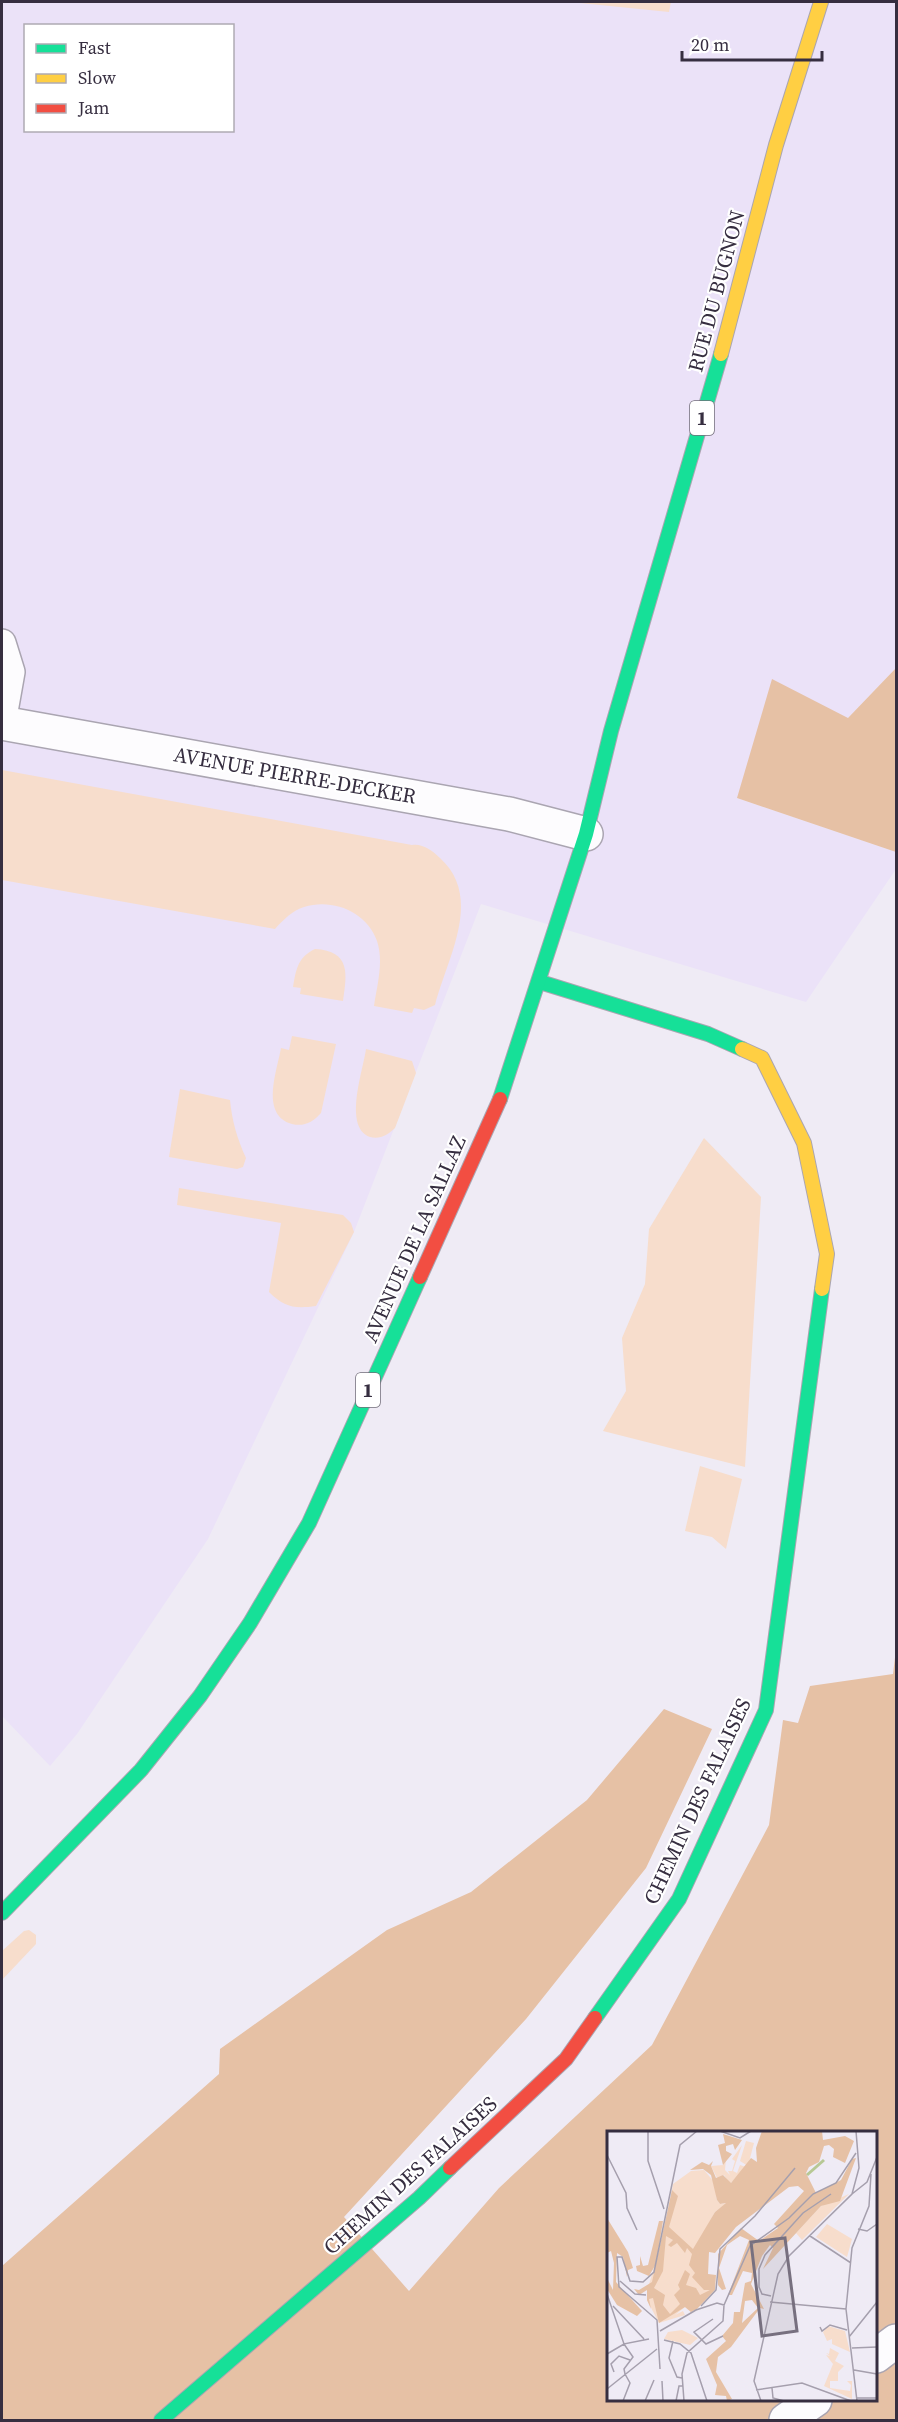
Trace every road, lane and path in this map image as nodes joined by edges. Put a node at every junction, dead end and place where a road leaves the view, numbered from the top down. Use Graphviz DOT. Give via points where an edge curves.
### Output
graph roads {
  1 [pos="821,2"];
  2 [pos="2,643"];
  3 [pos="2,723"];
  4 [pos="586,834"];
  5 [pos="540,982"];
  6 [pos="2,1913"];
  7 [pos="897,2341"];
  8 [pos="877,2355"];
  9 [pos="814,2401"];
  10 [pos="161,2421"];
  11 [pos="786,2421"];
  1 -- 4 [label="main road, RUE DU BUGNON / 1" via="776,146 735,306 611,731"];
  2 -- 3 [label="lane" via="11,672"];
  3 -- 4 [label="street, AVENUE PIERRE-DECKER" via="509,814"];
  4 -- 5 [label="main road, AVENUE DE LA SALLAZ / 1"];
  5 -- 6 [label="main road, AVENUE DE LA SALLAZ / 1" via="500,1098 309,1522 250,1623 201,1696 141,1770"];
  5 -- 10 [label="main road, CHEMIN DES FALAISES" via="708,1034 762,1058 804,1143 827,1254 766,1710 679,1899 566,2059 419,2198"];
  7 -- 8 [label="street"];
  9 -- 11 [label="street"];
}
